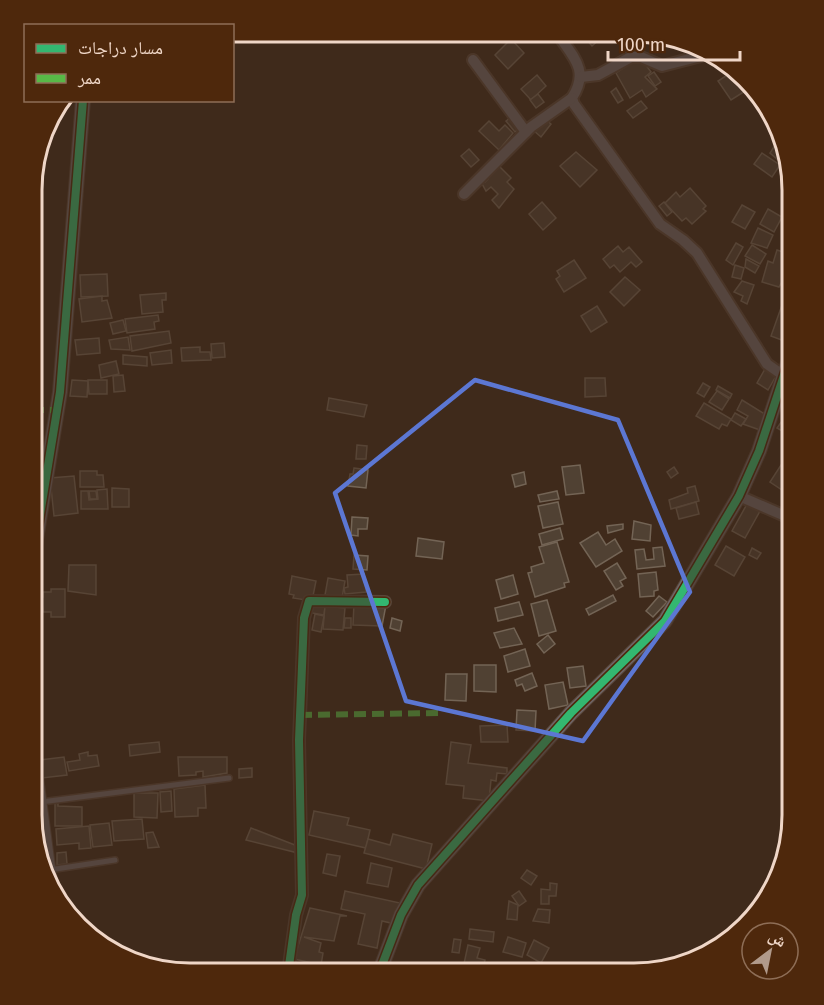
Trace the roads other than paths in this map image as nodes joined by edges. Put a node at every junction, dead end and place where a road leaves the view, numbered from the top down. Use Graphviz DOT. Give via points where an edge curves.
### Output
graph roads {
  1 [pos="563,42"];
  2 [pos="698,57"];
  3 [pos="473,60"];
  4 [pos="580,77"];
  5 [pos="572,98"];
  6 [pos="83,102"];
  7 [pos="526,132"];
  8 [pos="464,194"];
  9 [pos="782,373"];
  10 [pos="782,392"];
  11 [pos="739,496"];
  12 [pos="42,503"];
  13 [pos="782,515"];
  14 [pos="385,602"];
  15 [pos="229,778"];
  16 [pos="42,802"];
  17 [pos="42,819"];
  18 [pos="46,850"];
  19 [pos="115,860"];
  20 [pos="52,870"];
  21 [pos="289,963"];
  22 [pos="383,963"];
  1 -- 4 [label="street" via="580,68"];
  2 -- 4 [label="street" via="662,66 631,57 598,75"];
  3 -- 7 [label="street"];
  4 -- 5 [label="street"];
  5 -- 7 [label="street"];
  5 -- 9 [label="street" via="660,224 697,253 766,364"];
  6 -- 12 [label="street" via="60,392"];
  7 -- 8 [label="street"];
  10 -- 11 [label="street"];
  11 -- 13 [label="street"];
  11 -- 22 [label="street" via="665,621 571,713 418,885 401,915"];
  14 -- 21 [label="street" via="309,602 304,618 299,740 302,895"];
  15 -- 16 [label="lane"];
  17 -- 18 [label="street"];
  19 -- 20 [label="lane"];
}
